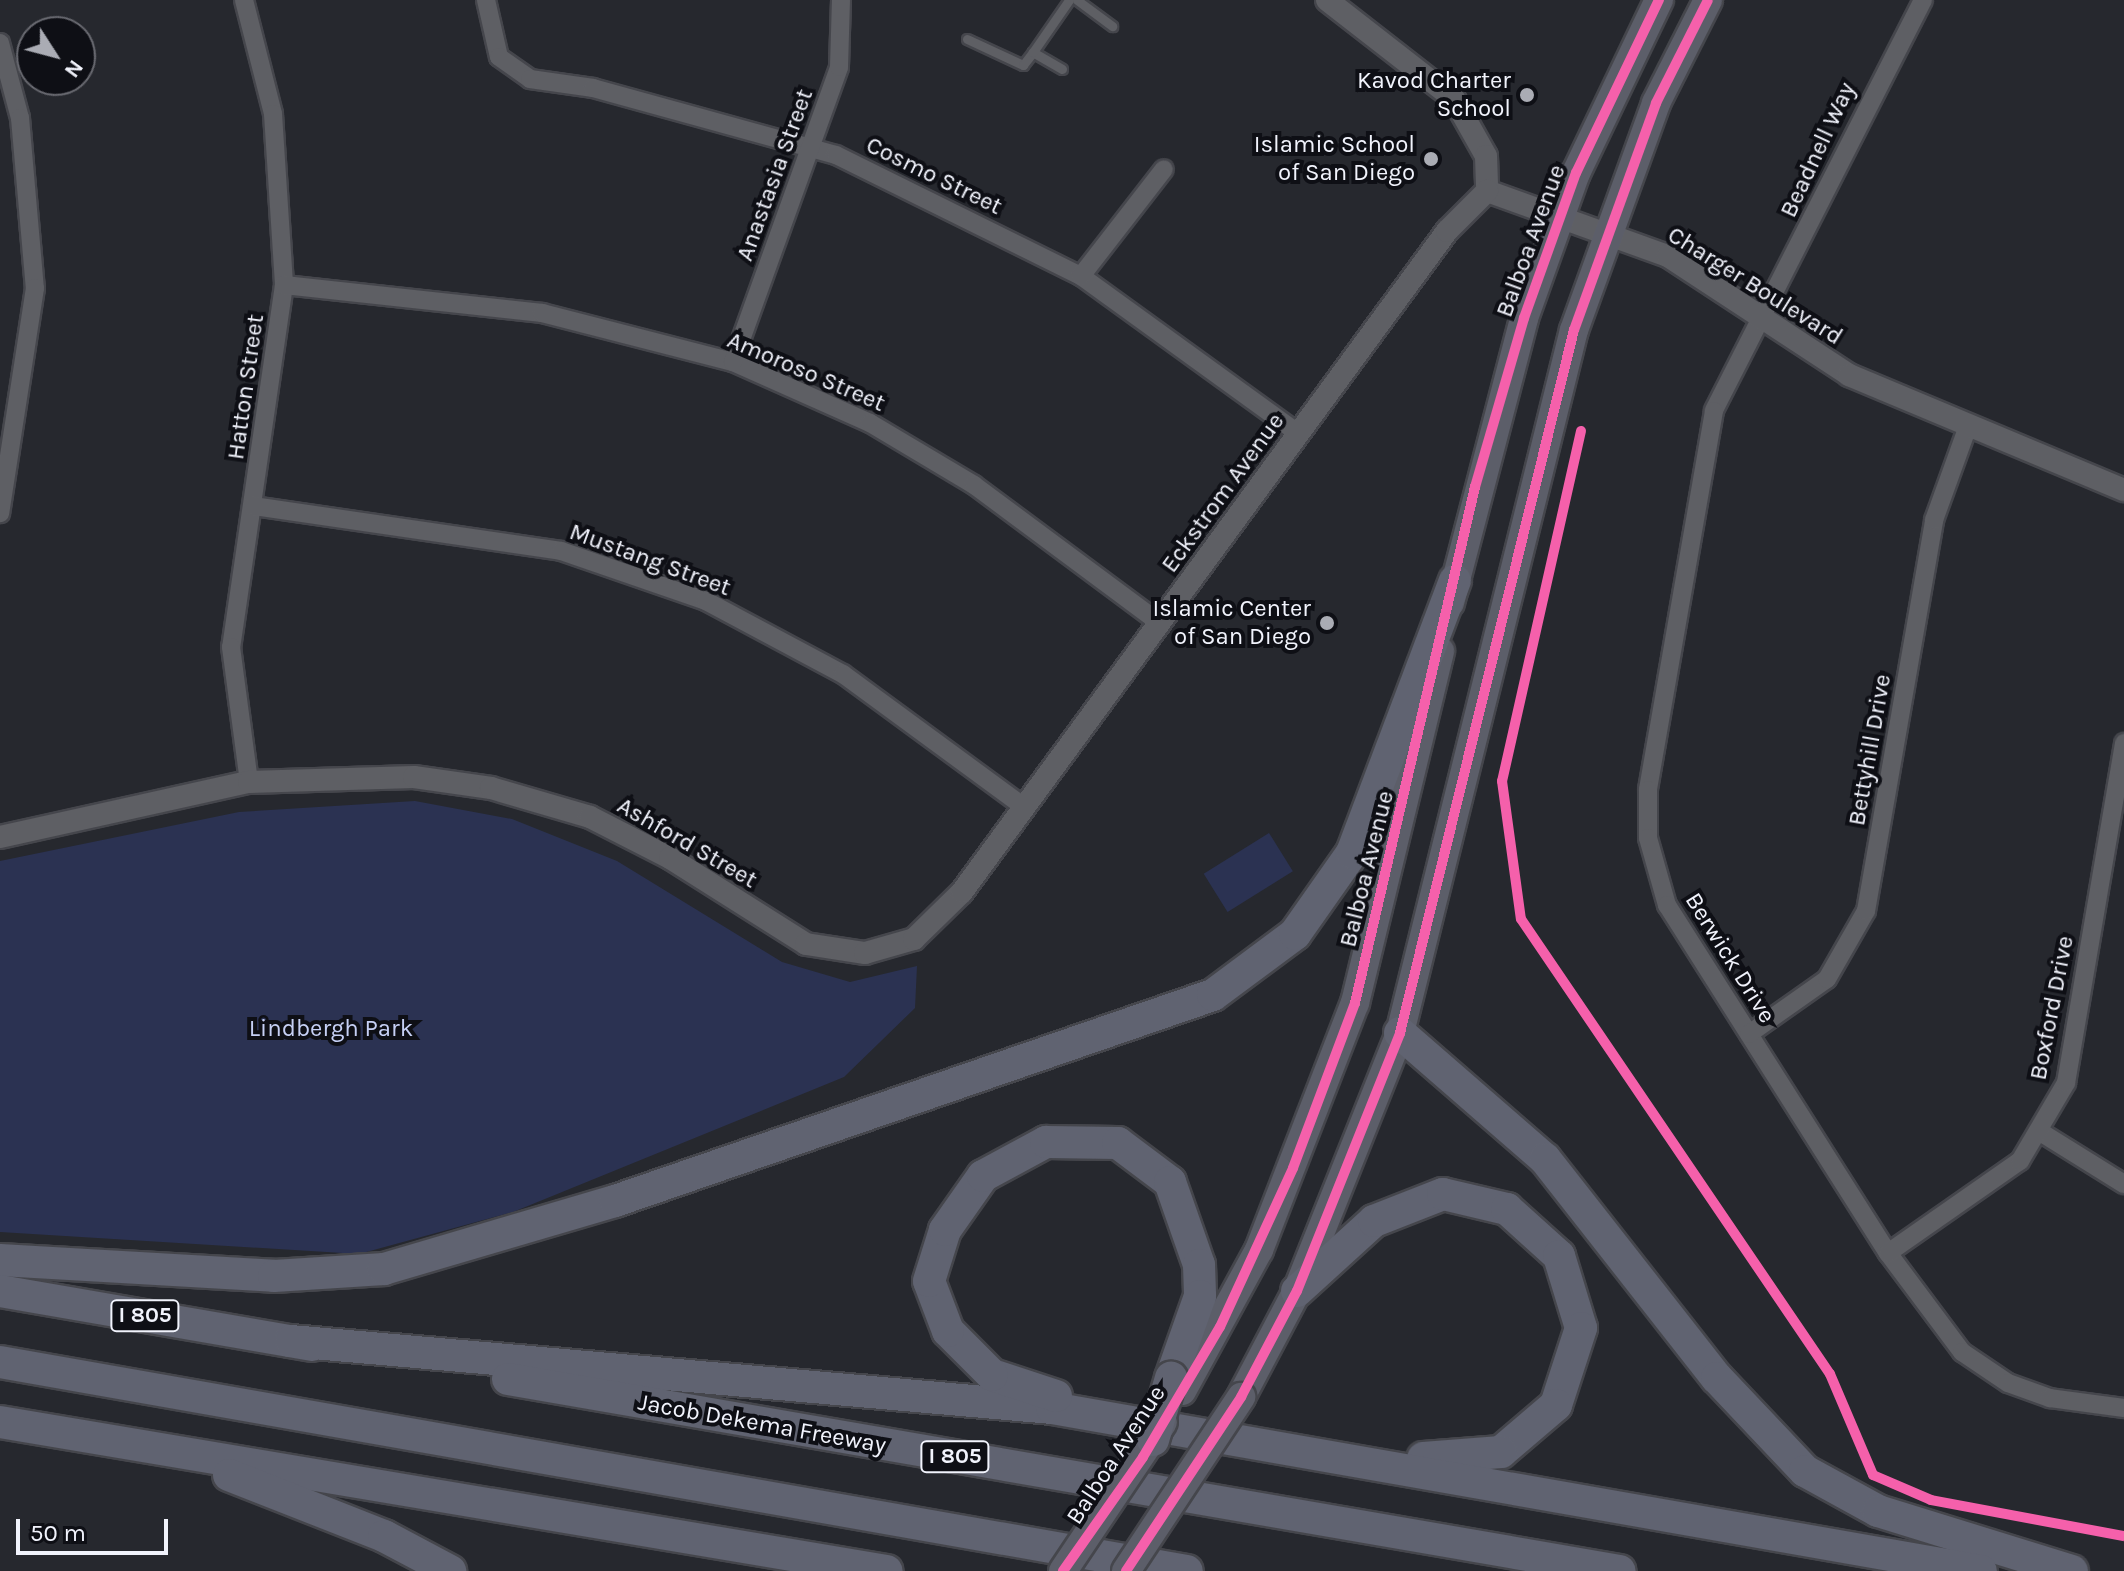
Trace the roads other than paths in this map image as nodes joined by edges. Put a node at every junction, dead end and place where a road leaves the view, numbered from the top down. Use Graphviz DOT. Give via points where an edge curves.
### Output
graph roads {
  1 [pos="244,0"];
  2 [pos="486,0"];
  3 [pos="841,0"];
  4 [pos="1069,0"];
  5 [pos="1077,0"];
  6 [pos="1327,0"];
  7 [pos="1659,0"];
  8 [pos="1708,0"];
  9 [pos="1923,0"];
  10 [pos="1112,26"];
  11 [pos="967,39"];
  12 [pos="0,43"];
  13 [pos="1033,52"];
  14 [pos="1062,69"];
  15 [pos="812,146"];
  16 [pos="1164,169"];
  17 [pos="1487,191"];
  18 [pos="1558,220"];
  19 [pos="1602,238"];
  20 [pos="1081,276"];
  21 [pos="284,285"];
  22 [pos="1763,325"];
  23 [pos="733,362"];
  24 [pos="1967,429"];
  25 [pos="1298,433"];
  26 [pos="2124,490"];
  27 [pos="253,506"];
  28 [pos="0,513"];
  29 [pos="1455,581"];
  30 [pos="1160,623"];
  31 [pos="2124,743"];
  32 [pos="249,782"];
  33 [pos="1024,807"];
  34 [pos="0,837"];
  35 [pos="914,939"];
  36 [pos="1400,1033"];
  37 [pos="1749,1034"];
  38 [pos="2042,1133"];
  39 [pos="2124,1184"];
  40 [pos="1888,1253"];
  41 [pos="0,1260"];
  42 [pos="0,1291"];
  43 [pos="1297,1291"];
  44 [pos="291,1341"];
  45 [pos="0,1362"];
  46 [pos="1176,1384"];
  47 [pos="2124,1408"];
  48 [pos="0,1422"];
  49 [pos="1139,1432"];
  50 [pos="173,1453"];
  51 [pos="1375,1461"];
  52 [pos="450,1571"];
  53 [pos="887,1571"];
  54 [pos="1063,1571"];
  55 [pos="1126,1571"];
  56 [pos="1187,1571"];
  57 [pos="1620,1571"];
  58 [pos="1981,1571"];
  59 [pos="2072,1571"];
  1 -- 21 [label="street, Hatton Street" via="273,114"];
  2 -- 15 [label="street, Cosmo Street" via="504,63 530,79 593,88"];
  3 -- 15 [label="street, Anastasia Street" via="839,67"];
  4 -- 13 [label="lane"];
  5 -- 10 [label="lane"];
  6 -- 17 [label="street" via="1454,99 1486,156"];
  7 -- 18 [label="main road, Balboa Avenue"];
  8 -- 19 [label="main road"];
  9 -- 22 [label="street, Beadnell Way"];
  11 -- 13 [label="lane" via="1023,65"];
  12 -- 28 [label="street" via="20,118 35,288"];
  13 -- 14 [label="lane"];
  15 -- 20 [label="street, Cosmo Street"];
  15 -- 23 [label="street, Anastasia Street"];
  16 -- 20 [label="street"];
  17 -- 18 [label="street, Charger Boulevard"];
  17 -- 25 [label="street, Eckstrom Avenue" via="1447,231"];
  18 -- 19 [label="street, Charger Boulevard"];
  18 -- 29 [label="main road, Balboa Avenue" via="1480,471"];
  19 -- 22 [label="street, Charger Boulevard" via="1668,256"];
  19 -- 36 [label="main road"];
  20 -- 25 [label="street, Cosmo Street"];
  21 -- 23 [label="street, Amoroso Street" via="542,313"];
  21 -- 27 [label="street, Hatton Street"];
  22 -- 24 [label="street, Charger Boulevard"];
  22 -- 37 [label="street, Berwick Drive" via="1714,411 1648,790 1648,838 1667,905"];
  23 -- 30 [label="street, Amoroso Street" via="870,423 974,485"];
  24 -- 26 [label="street, Charger Boulevard"];
  24 -- 37 [label="street, Bettyhill Drive" via="1934,520 1866,911 1827,979"];
  25 -- 30 [label="street, Eckstrom Avenue"];
  27 -- 32 [label="street, Hatton Street" via="231,647"];
  27 -- 33 [label="street, Mustang Street" via="561,551 706,601 843,674"];
  29 -- 41 [label="highway" via="1352,853 1295,934 1213,995 615,1201 384,1269 274,1276"];
  29 -- 46 [label="main road, Balboa Avenue" via="1355,1003 1259,1250"];
  30 -- 33 [label="street, Eckstrom Avenue"];
  31 -- 38 [label="street, Boxford Drive" via="2066,1083"];
  32 -- 34 [label="street, Ashford Street"];
  32 -- 35 [label="street, Ashford Street" via="347,774 491,788 627,835 806,944 865,953"];
  33 -- 35 [label="street, Eckstrom Avenue" via="946,912"];
  36 -- 43 [label="main road"];
  36 -- 59 [label="highway" via="1545,1159 1717,1378 1805,1471 1878,1511"];
  37 -- 40 [label="street, Berwick Drive"];
  38 -- 39 [label="street"];
  38 -- 40 [label="street, Boxford Drive" via="1992,1187"];
  40 -- 47 [label="street, Berwick Drive" via="1962,1352 2008,1383"];
  42 -- 44 [label="highway, Jacob Dekema Freeway / I 805"];
  43 -- 51 [label="highway" via="1374,1221 1443,1194 1507,1209 1559,1256 1581,1328 1556,1405 1501,1452"];
  43 -- 55 [label="main road, bridge" via="1241,1397"];
  44 -- 49 [label="highway" via="1052,1408"];
  44 -- 57 [label="highway, Jacob Dekema Freeway / I 805"];
  45 -- 56 [label="highway"];
  46 -- 49 [label="highway, bridge"];
  46 -- 49 [label="highway" via="1200,1296 1199,1265 1170,1182 1118,1143 1046,1142 983,1176 945,1230 929,1281 948,1331 992,1375"];
  48 -- 50 [label="highway"];
  49 -- 51 [label="highway"];
  49 -- 54 [label="main road, Balboa Avenue, bridge"];
  50 -- 52 [label="highway" via="384,1536"];
  50 -- 53 [label="highway"];
  51 -- 58 [label="highway"];
}
